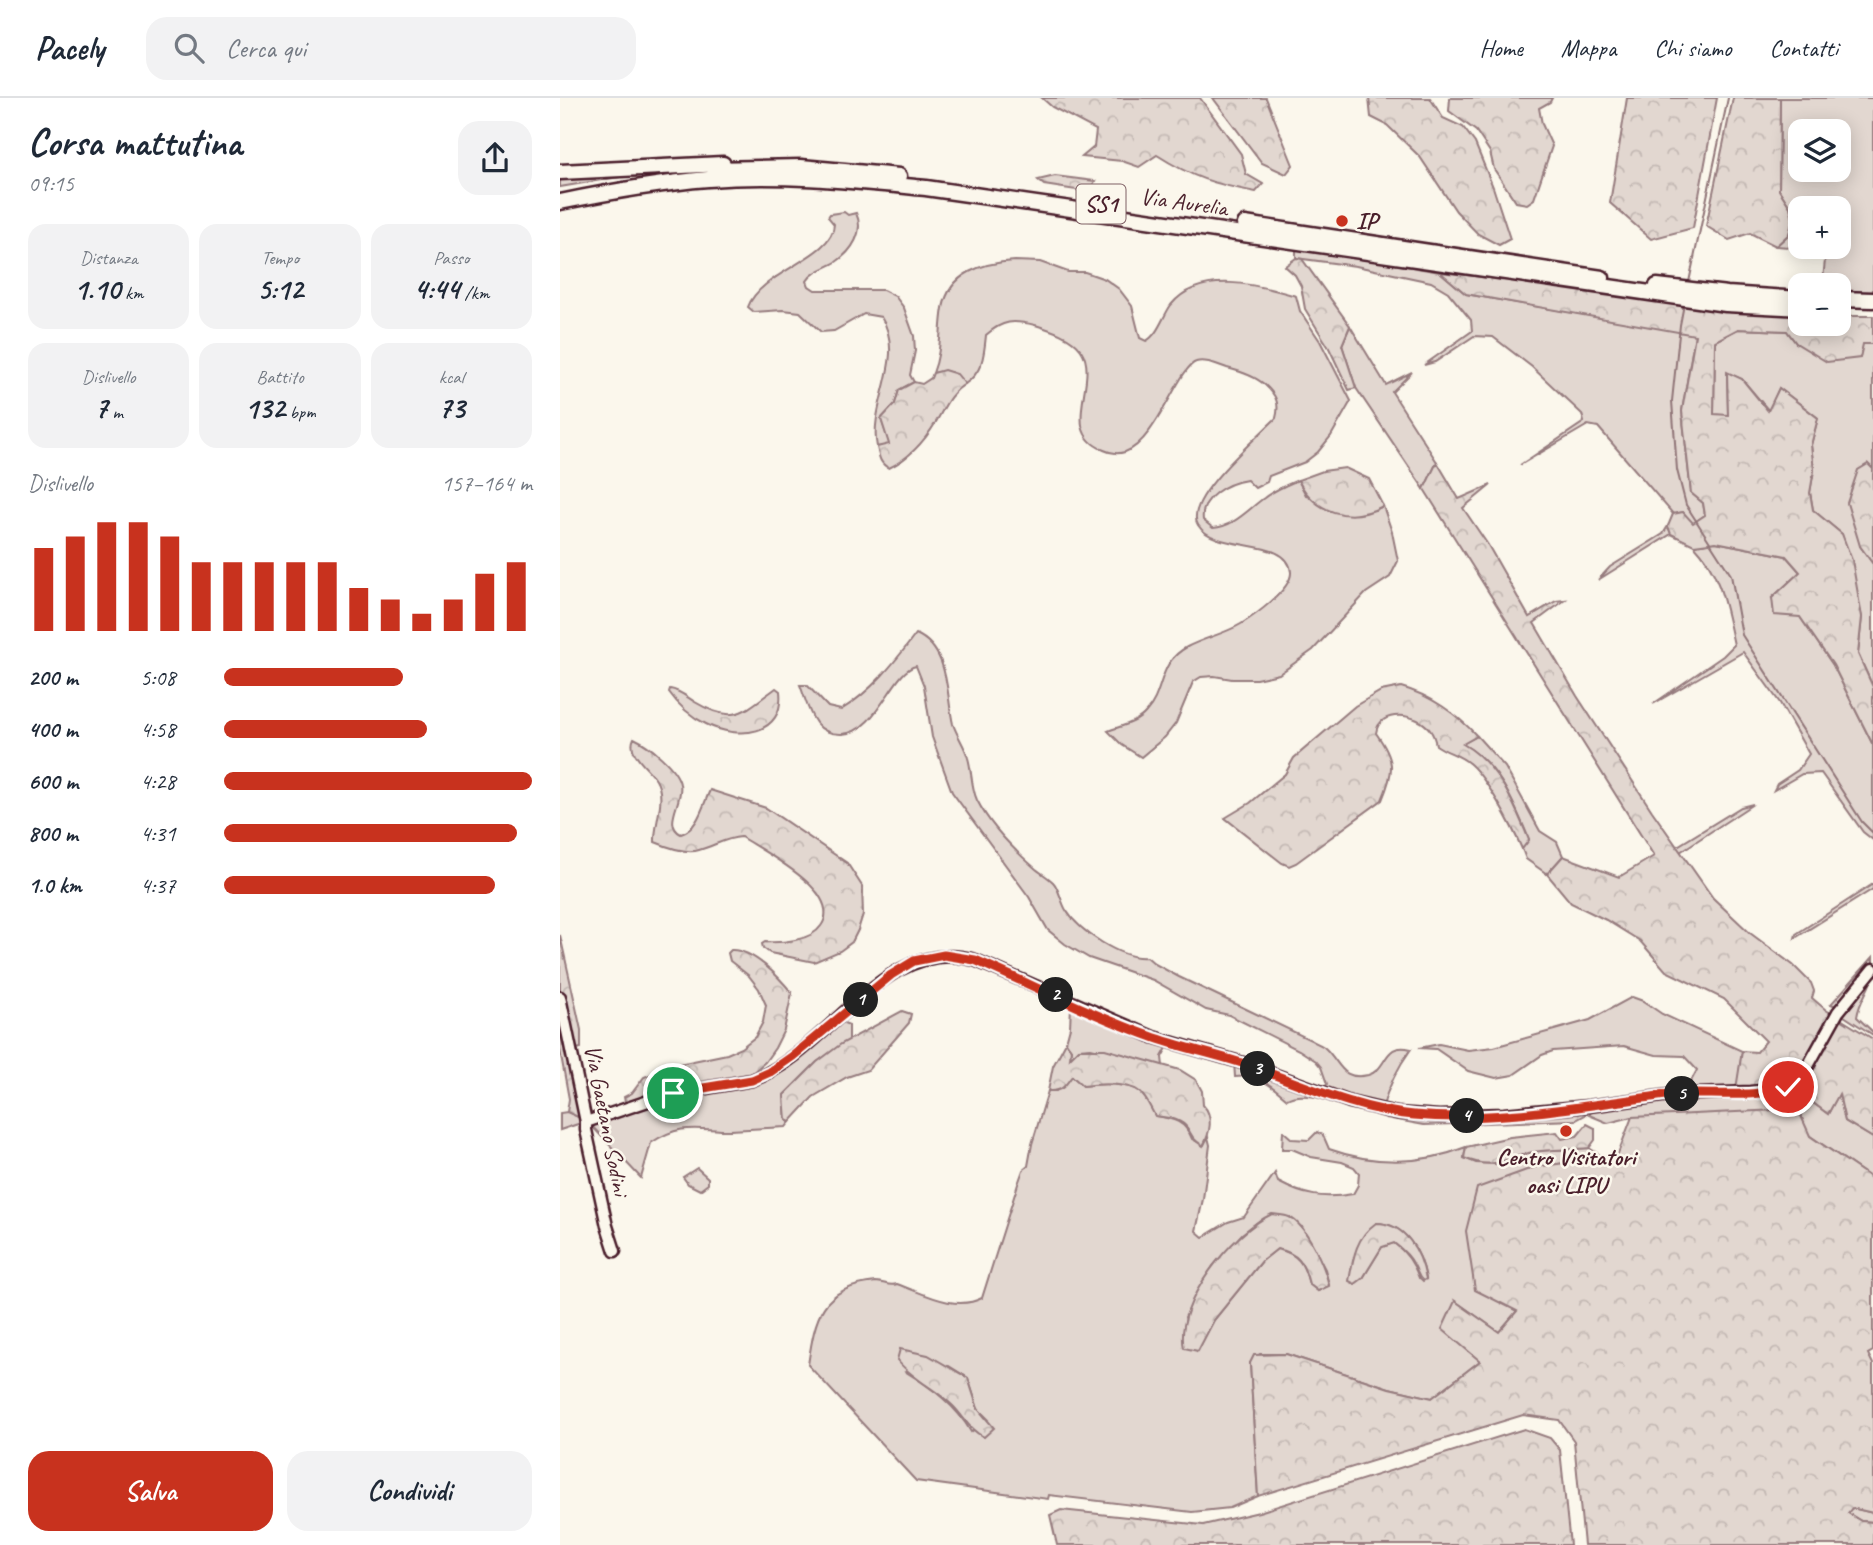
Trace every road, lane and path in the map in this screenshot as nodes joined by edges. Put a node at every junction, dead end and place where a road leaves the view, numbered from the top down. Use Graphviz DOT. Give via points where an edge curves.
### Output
graph roads {
  1 [pos="801,167"];
  2 [pos="560,172"];
  3 [pos="625,189"];
  4 [pos="560,192"];
  5 [pos="560,202"];
  6 [pos="560,208"];
  7 [pos="1639,288"];
  8 [pos="1726,299"];
  9 [pos="1788,299"];
  10 [pos="1851,299"];
  11 [pos="1873,300"];
  12 [pos="1788,306"];
  13 [pos="1851,309"];
  14 [pos="1873,309"];
  15 [pos="1873,969"];
  16 [pos="560,997"];
  17 [pos="586,1122"];
  18 [pos="615,1251"];
  1 -- 2 [label="highway" via="752,162"];
  1 -- 4 [label="highway, Via Aurelia / SS1" via="683,172"];
  1 -- 7 [label="highway, Via Aurelia / SS1" via="928,179"];
  3 -- 5 [label="highway, Via Aurelia / SS1"];
  3 -- 6 [label="highway"];
  3 -- 7 [label="highway, Via Aurelia / SS1" via="764,177 900,185"];
  7 -- 8 [label="highway, Via Aurelia / SS1"];
  8 -- 9 [label="highway, Via Aurelia / SS1"];
  8 -- 12 [label="highway, Via Aurelia / SS1"];
  10 -- 11 [label="highway"];
  13 -- 14 [label="highway"];
  15 -- 17 [label="street" via="1838,1012 1803,1075 1785,1089 1439,1116 1397,1113 1350,1102 1243,1063 1153,1037 975,960 944,955 921,959 897,971 764,1076 666,1095"];
  16 -- 17 [label="street, Via Gaetano Sodini"];
  17 -- 18 [label="street, Via Gaetano Sodini"];
}
